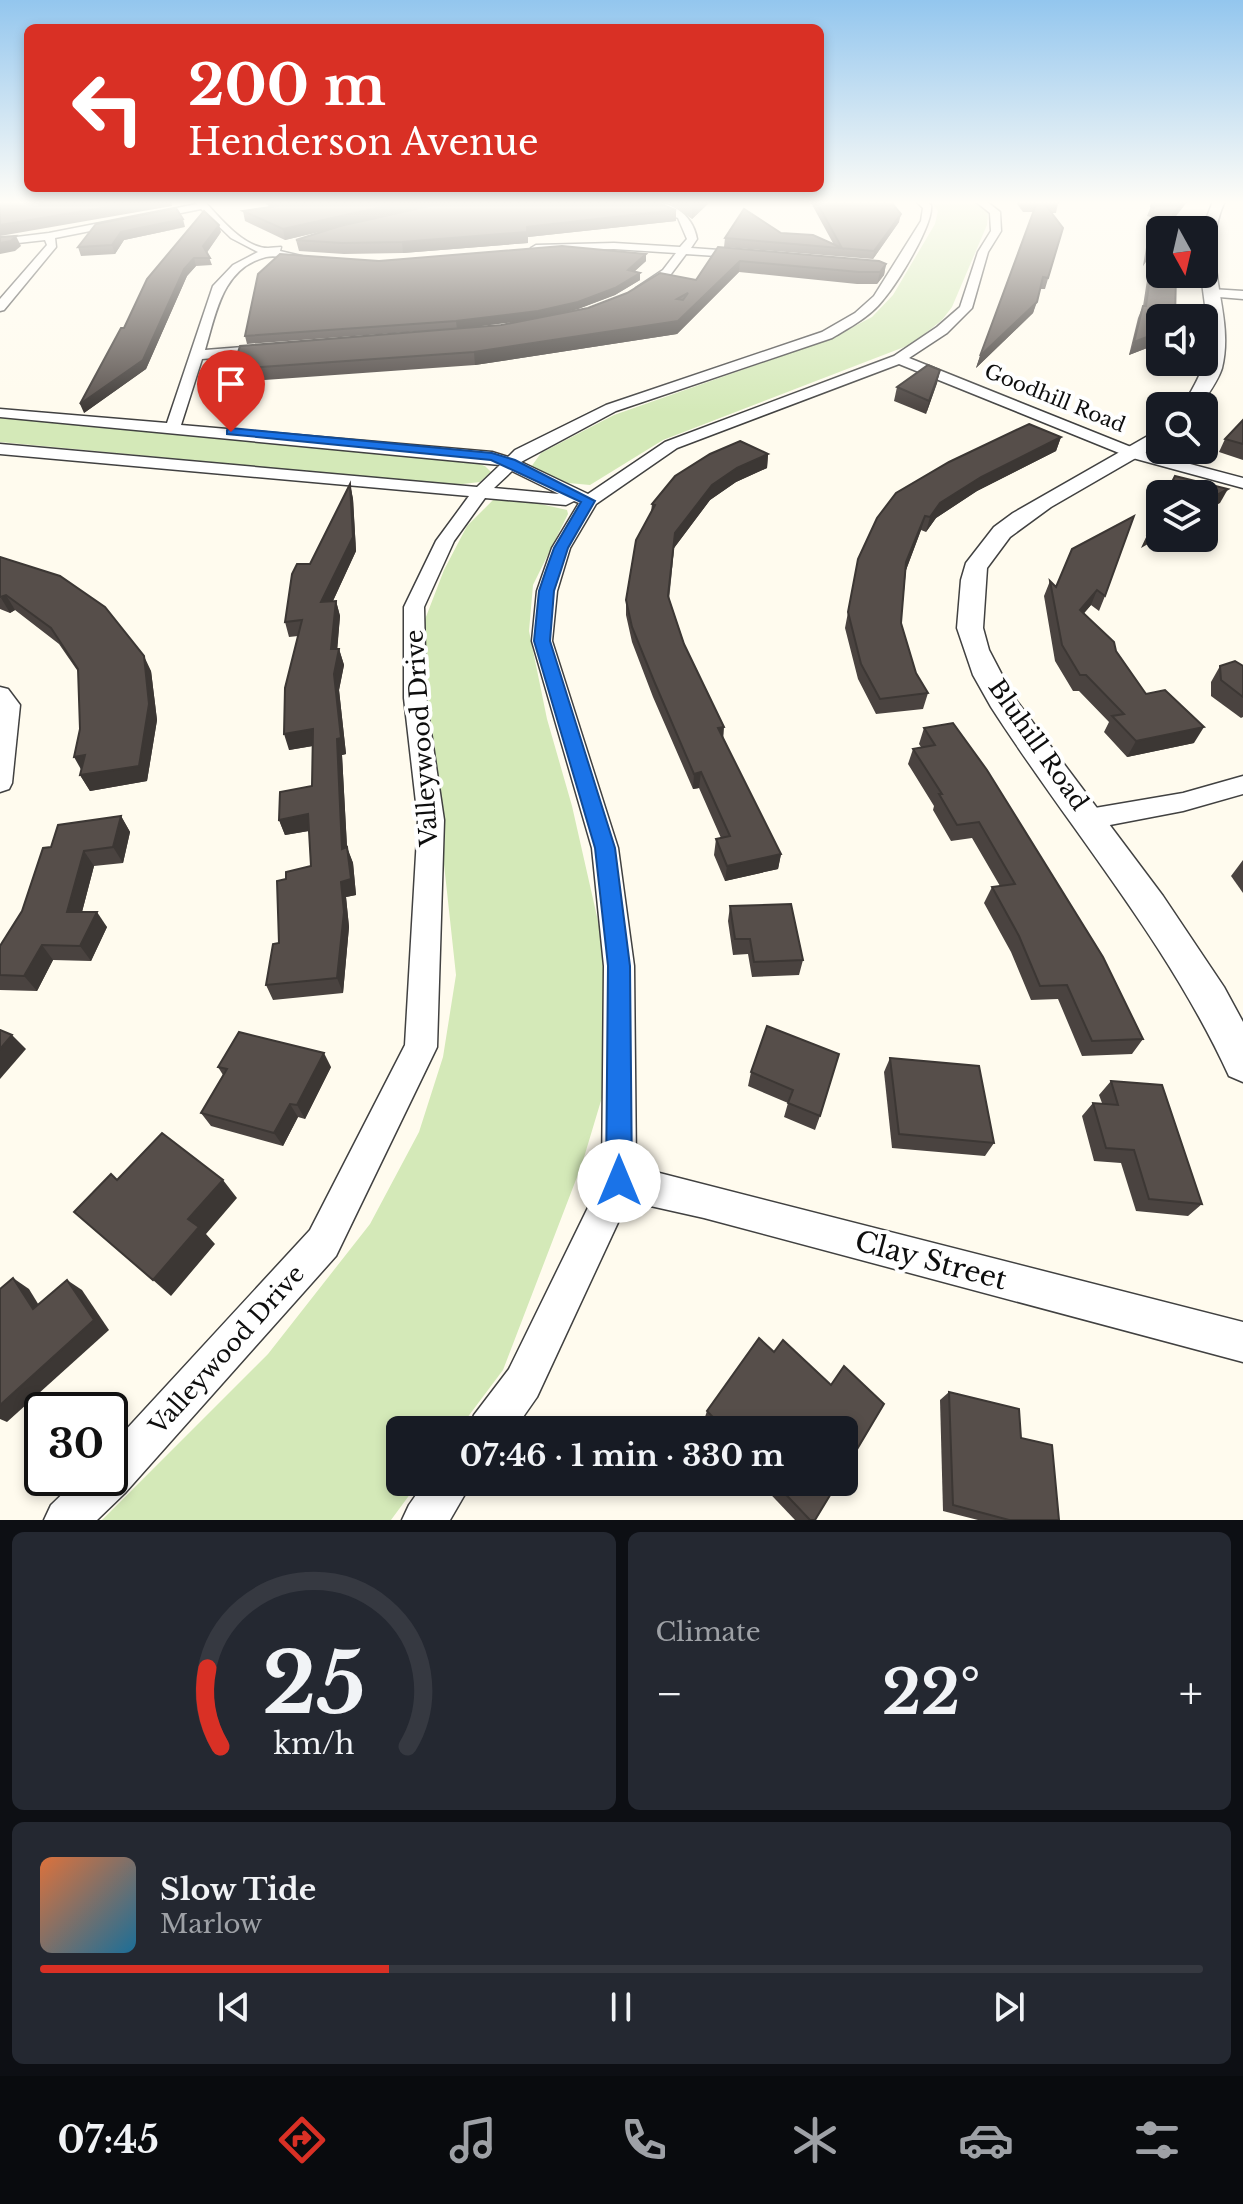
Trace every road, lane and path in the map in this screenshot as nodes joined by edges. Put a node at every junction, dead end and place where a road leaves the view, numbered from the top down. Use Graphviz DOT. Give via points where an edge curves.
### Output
graph roads {
  1 [pos="29,272"];
  2 [pos="232,272"];
  3 [pos="667,272"];
  4 [pos="886,272"];
  5 [pos="977,272"];
  6 [pos="1209,272"];
  7 [pos="1211,293"];
  8 [pos="1243,295"];
  9 [pos="625,297"];
  10 [pos="0,307"];
  11 [pos="292,348"];
  12 [pos="196,355"];
  13 [pos="899,359"];
  14 [pos="1199,392"];
  15 [pos="0,413"];
  16 [pos="173,427"];
  17 [pos="1146,446"];
  18 [pos="0,449"];
  19 [pos="1135,454"];
  20 [pos="511,463"];
  21 [pos="1243,483"];
  22 [pos="480,493"];
  23 [pos="589,501"];
  24 [pos="0,694"];
  25 [pos="0,783"];
  26 [pos="1243,785"];
  27 [pos="1089,819"];
  28 [pos="1243,1063"];
  29 [pos="619,1181"];
  30 [pos="1243,1342"];
  31 [pos="499,1416"];
  32 [pos="128,1458"];
  33 [pos="91,1496"];
  34 [pos="441,1496"];
  35 [pos="66,1520"];
  36 [pos="424,1520"];
  1 -- 10 [label="street"];
  2 -- 12 [label="street" via="219,286"];
  3 -- 9 [label="street"];
  4 -- 20 [label="street, Valleywood Drive" via="879,298 827,335 611,408"];
  5 -- 13 [label="street" via="966,308"];
  6 -- 7 [label="street"];
  7 -- 8 [label="street"];
  7 -- 14 [label="street" via="1213,369"];
  11 -- 12 [label="street"];
  12 -- 16 [label="street"];
  13 -- 19 [label="street, Goodhill Road"];
  13 -- 23 [label="street" via="680,441"];
  15 -- 16 [label="street"];
  16 -- 20 [label="street"];
  17 -- 19 [label="street, Bluhill Road"];
  18 -- 22 [label="street"];
  19 -- 21 [label="street, Goodhill Road"];
  19 -- 27 [label="street, Bluhill Road" via="1016,520 990,543 975,568 970,628 982,662 1008,711"];
  20 -- 22 [label="street, Valleywood Drive"];
  20 -- 23 [label="street"];
  22 -- 23 [label="street"];
  22 -- 32 [label="street, Valleywood Drive" via="445,541 414,607 415,698 431,820 421,1047 323,1243"];
  23 -- 29 [label="street" via="556,562 542,641 605,848 619,966"];
  24 -- 25 [label="street" via="9,705"];
  26 -- 27 [label="street"];
  27 -- 28 [label="street, Bluhill Road" via="1175,944"];
  29 -- 30 [label="street, Clay Street"];
  29 -- 31 [label="street" via="523,1383"];
  33 -- 35 [label="street, Valleywood Drive"];
  34 -- 36 [label="street"];
}
